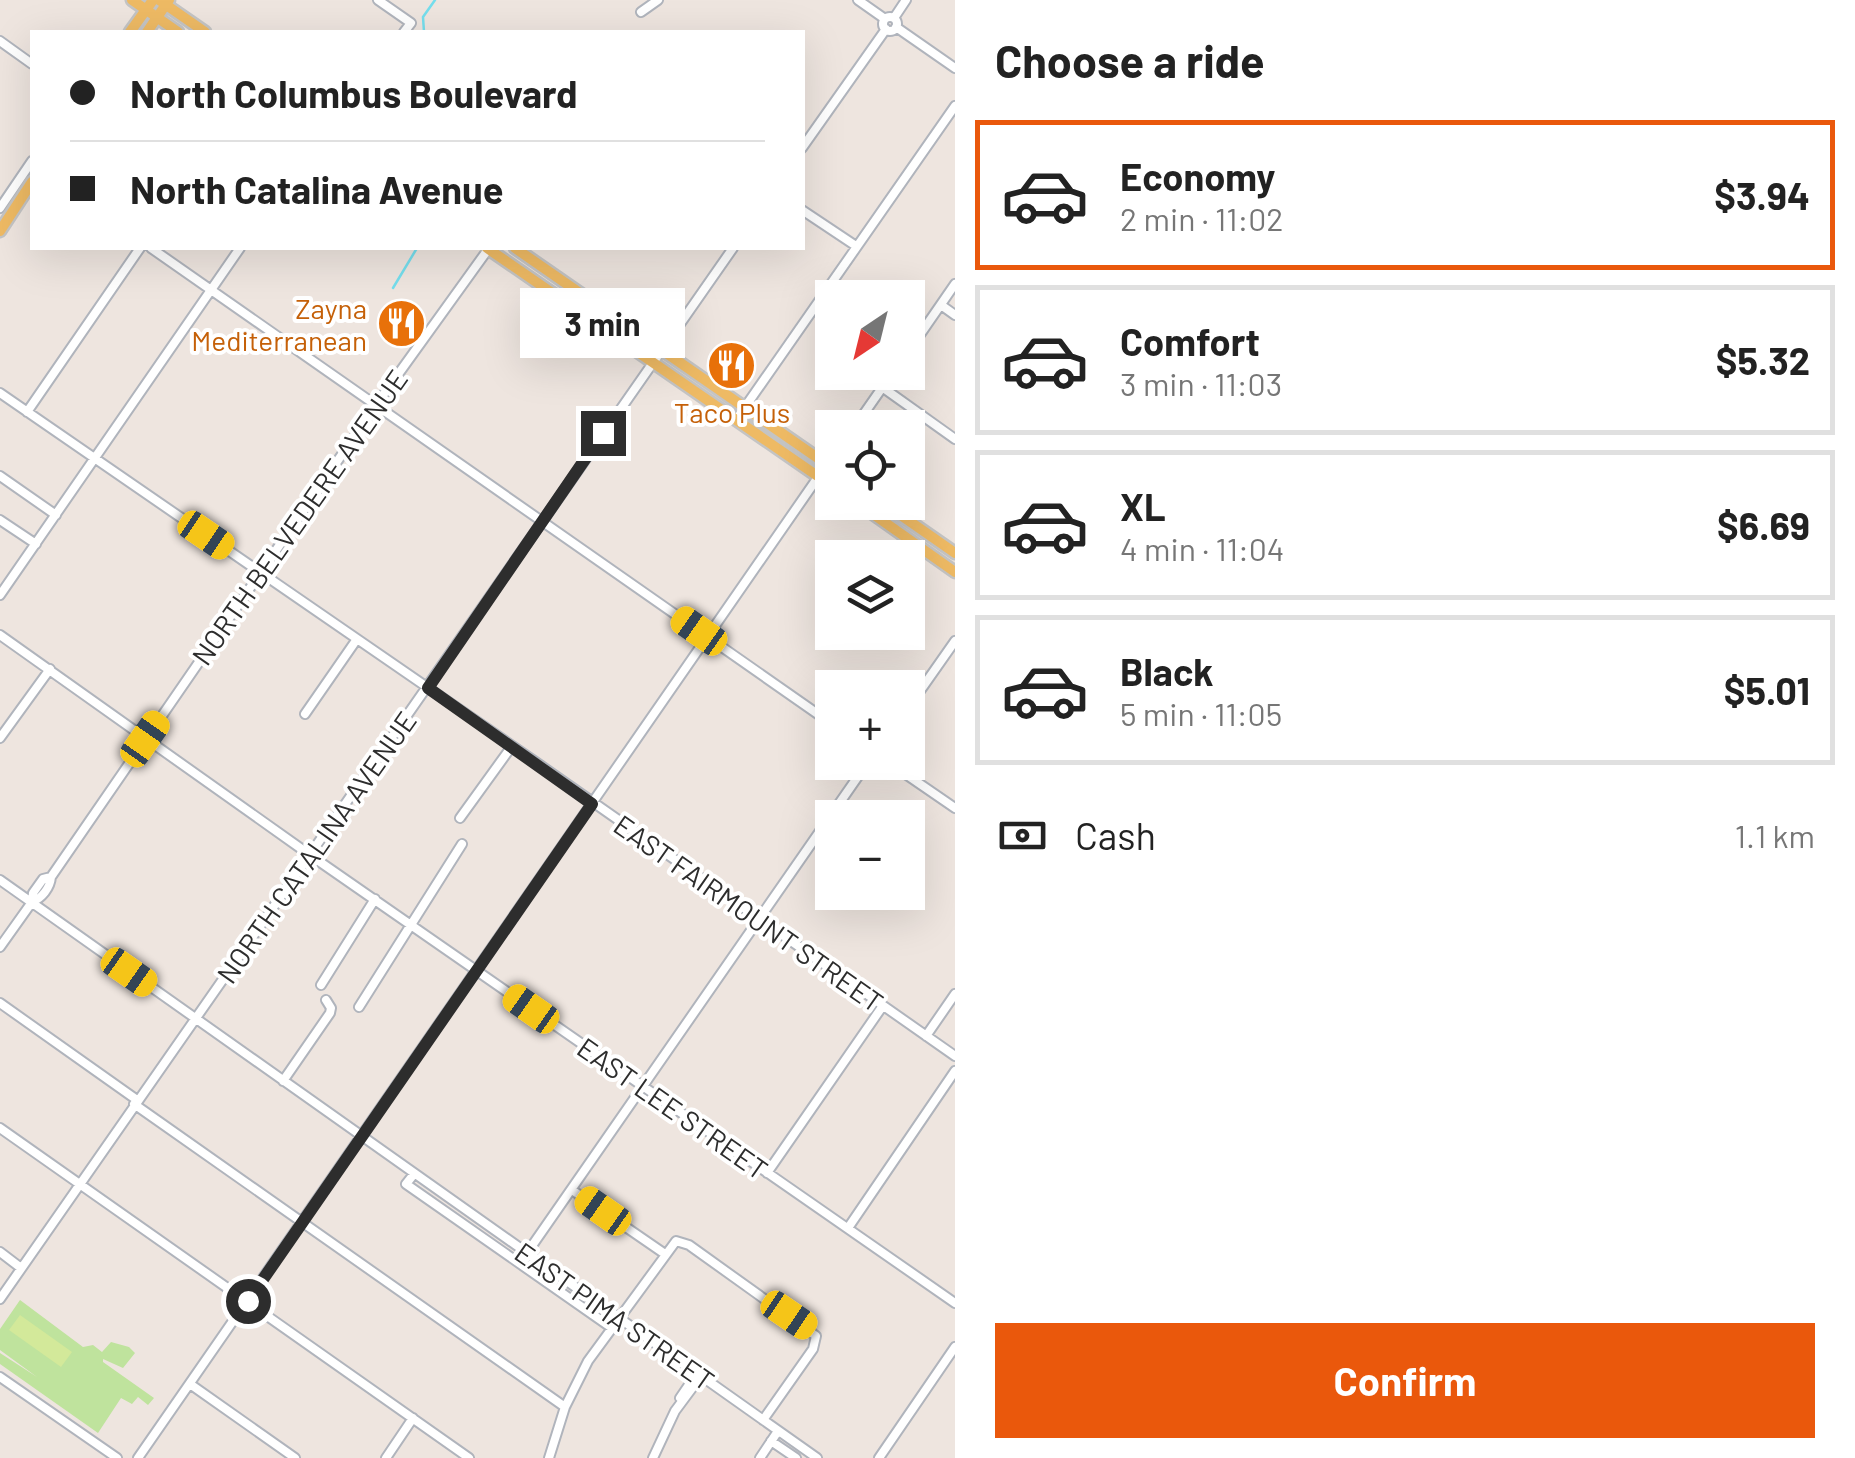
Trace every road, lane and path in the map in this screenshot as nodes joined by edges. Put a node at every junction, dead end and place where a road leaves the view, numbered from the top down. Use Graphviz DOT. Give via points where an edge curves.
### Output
graph roads {
  1 [pos="132,0"];
  2 [pos="378,0"];
  3 [pos="658,0"];
  4 [pos="858,0"];
  5 [pos="906,0"];
  6 [pos="159,3"];
  7 [pos="641,12"];
  8 [pos="157,18"];
  9 [pos="890,23"];
  10 [pos="132,30"];
  11 [pos="149,30"];
  12 [pos="175,30"];
  13 [pos="202,30"];
  14 [pos="406,30"];
  15 [pos="2,46"];
  16 [pos="30,63"];
  17 [pos="955,68"];
  18 [pos="955,106"];
  19 [pos="805,144"];
  20 [pos="30,163"];
  21 [pos="30,185"];
  22 [pos="0,208"];
  23 [pos="805,212"];
  24 [pos="0,231"];
  25 [pos="856,246"];
  26 [pos="139,250"];
  27 [pos="153,250"];
  28 [pos="239,250"];
  29 [pos="487,250"];
  30 [pos="491,250"];
  31 [pos="518,250"];
  32 [pos="731,250"];
  33 [pos="955,284"];
  34 [pos="210,290"];
  35 [pos="940,305"];
  36 [pos="955,315"];
  37 [pos="925,327"];
  38 [pos="661,349"];
  39 [pos="652,362"];
  40 [pos="885,390"];
  41 [pos="0,393"];
  42 [pos="376,405"];
  43 [pos="746,407"];
  44 [pos="27,412"];
  45 [pos="736,420"];
  46 [pos="955,439"];
  47 [pos="815,452"];
  48 [pos="94,458"];
  49 [pos="815,473"];
  50 [pos="0,476"];
  51 [pos="815,482"];
  52 [pos="56,515"];
  53 [pos="0,520"];
  54 [pos="881,520"];
  55 [pos="908,520"];
  56 [pos="542,522"];
  57 [pos="36,544"];
  58 [pos="955,553"];
  59 [pos="261,572"];
  60 [pos="955,572"];
  61 [pos="0,595"];
  62 [pos="0,635"];
  63 [pos="708,637"];
  64 [pos="358,639"];
  65 [pos="955,641"];
  66 [pos="50,669"];
  67 [pos="925,684"];
  68 [pos="428,688"];
  69 [pos="815,712"];
  70 [pos="305,714"];
  71 [pos="0,738"];
  72 [pos="145,739"];
  73 [pos="512,746"];
  74 [pos="856,780"];
  75 [pos="914,780"];
  76 [pos="592,804"];
  77 [pos="955,808"];
  78 [pos="460,818"];
  79 [pos="462,844"];
  80 [pos="310,855"];
  81 [pos="0,880"];
  82 [pos="374,900"];
  83 [pos="32,902"];
  84 [pos="760,919"];
  85 [pos="410,924"];
  86 [pos="0,947"];
  87 [pos="476,971"];
  88 [pos="321,985"];
  89 [pos="955,994"];
  90 [pos="326,1000"];
  91 [pos="0,1003"];
  92 [pos="359,1007"];
  93 [pos="882,1007"];
  94 [pos="195,1019"];
  95 [pos="926,1036"];
  96 [pos="955,1056"];
  97 [pos="955,1071"];
  98 [pos="283,1080"];
  99 [pos="643,1087"];
  100 [pos="136,1102"];
  101 [pos="0,1128"];
  102 [pos="362,1136"];
  103 [pos="767,1173"];
  104 [pos="414,1174"];
  105 [pos="80,1183"];
  106 [pos="572,1190"];
  107 [pos="302,1223"];
  108 [pos="848,1228"];
  109 [pos="0,1252"];
  110 [pos="526,1253"];
  111 [pos="665,1254"];
  112 [pos="22,1268"];
  113 [pos="0,1299"];
  114 [pos="248,1301"];
  115 [pos="955,1303"];
  116 [pos="619,1319"];
  117 [pos="612,1328"];
  118 [pos="955,1347"];
  119 [pos="699,1375"];
  120 [pos="3,1379"];
  121 [pos="190,1384"];
  122 [pos="0,1390"];
  123 [pos="565,1406"];
  124 [pos="413,1418"];
  125 [pos="764,1420"];
  126 [pos="778,1431"];
  127 [pos="771,1441"];
  128 [pos="117,1458"];
  129 [pos="138,1458"];
  130 [pos="294,1458"];
  131 [pos="386,1458"];
  132 [pos="469,1458"];
  133 [pos="549,1458"];
  134 [pos="653,1458"];
  135 [pos="760,1458"];
  136 [pos="796,1458"];
  137 [pos="817,1458"];
  138 [pos="880,1458"];
  1 -- 6 [label="main road"];
  2 -- 14 [label="street" via="411,23"];
  3 -- 7 [label="street"];
  4 -- 9 [label="street"];
  5 -- 9 [label="street"];
  6 -- 8 [label="main road"];
  6 -- 10 [label="main road"];
  6 -- 13 [label="main road"];
  8 -- 11 [label="main road"];
  8 -- 12 [label="main road"];
  9 -- 17 [label="street"];
  9 -- 19 [label="street"];
  15 -- 16 [label="street"];
  18 -- 25 [label="street"];
  20 -- 22 [label="street"];
  21 -- 24 [label="main road"];
  23 -- 25 [label="street"];
  25 -- 43 [label="street"];
  26 -- 44 [label="street"];
  27 -- 34 [label="street"];
  28 -- 34 [label="street"];
  29 -- 42 [label="street, NORTH BELVEDERE AVENUE"];
  30 -- 39 [label="main road"];
  31 -- 38 [label="main road"];
  32 -- 38 [label="street, NORTH CATALINA AVENUE"];
  33 -- 35 [label="street"];
  34 -- 42 [label="street"];
  34 -- 48 [label="street"];
  35 -- 36 [label="street"];
  35 -- 37 [label="street"];
  38 -- 39 [label="street, NORTH CATALINA AVENUE"];
  38 -- 43 [label="main road"];
  39 -- 45 [label="main road"];
  39 -- 56 [label="street, NORTH CATALINA AVENUE"];
  40 -- 46 [label="street"];
  41 -- 44 [label="street, EAST FAIRMOUNT STREET"];
  42 -- 56 [label="street"];
  42 -- 59 [label="street, NORTH BELVEDERE AVENUE"];
  43 -- 45 [label="street"];
  43 -- 47 [label="main road"];
  44 -- 48 [label="street, EAST FAIRMOUNT STREET"];
  45 -- 49 [label="main road"];
  48 -- 52 [label="street"];
  48 -- 59 [label="street, EAST FAIRMOUNT STREET"];
  50 -- 52 [label="street"];
  51 -- 63 [label="street"];
  52 -- 57 [label="street"];
  53 -- 57 [label="street"];
  54 -- 60 [label="main road"];
  55 -- 58 [label="main road"];
  56 -- 63 [label="street"];
  56 -- 68 [label="street, NORTH CATALINA AVENUE"];
  57 -- 61 [label="street"];
  59 -- 64 [label="street, EAST FAIRMOUNT STREET"];
  59 -- 72 [label="street, NORTH BELVEDERE AVENUE"];
  62 -- 66 [label="street, EAST LEE STREET"];
  63 -- 69 [label="street"];
  63 -- 76 [label="street"];
  64 -- 68 [label="street, EAST FAIRMOUNT STREET"];
  64 -- 70 [label="street"];
  65 -- 67 [label="street"];
  66 -- 71 [label="street"];
  66 -- 72 [label="street, EAST LEE STREET"];
  68 -- 73 [label="street, EAST FAIRMOUNT STREET"];
  68 -- 80 [label="street, NORTH CATALINA AVENUE"];
  72 -- 80 [label="street, EAST LEE STREET"];
  72 -- 83 [label="street, NORTH BELVEDERE AVENUE"];
  73 -- 76 [label="street, EAST FAIRMOUNT STREET"];
  73 -- 78 [label="street"];
  74 -- 84 [label="street"];
  75 -- 77 [label="street"];
  76 -- 84 [label="street, EAST FAIRMOUNT STREET"];
  76 -- 87 [label="street"];
  79 -- 85 [label="street"];
  80 -- 82 [label="street, EAST LEE STREET"];
  80 -- 94 [label="street, NORTH CATALINA AVENUE"];
  81 -- 83 [label="street, EAST PIMA STREET"];
  82 -- 85 [label="street, EAST LEE STREET"];
  82 -- 88 [label="street"];
  83 -- 86 [label="street"];
  83 -- 94 [label="street, EAST PIMA STREET"];
  84 -- 93 [label="street, EAST FAIRMOUNT STREET"];
  84 -- 99 [label="street"];
  85 -- 87 [label="street, EAST LEE STREET"];
  85 -- 92 [label="street"];
  87 -- 99 [label="street, EAST LEE STREET"];
  87 -- 102 [label="street"];
  89 -- 95 [label="street"];
  90 -- 98 [label="street" via="330,1013"];
  91 -- 100 [label="street"];
  93 -- 95 [label="street, EAST FAIRMOUNT STREET"];
  93 -- 103 [label="street"];
  94 -- 98 [label="street, EAST PIMA STREET"];
  94 -- 100 [label="street, NORTH CATALINA AVENUE"];
  95 -- 96 [label="street, EAST FAIRMOUNT STREET"];
  97 -- 108 [label="street"];
  98 -- 102 [label="street, EAST PIMA STREET"];
  99 -- 103 [label="street, EAST LEE STREET"];
  99 -- 106 [label="street"];
  100 -- 105 [label="street, NORTH CATALINA AVENUE"];
  100 -- 107 [label="street"];
  101 -- 105 [label="street"];
  102 -- 104 [label="street, EAST PIMA STREET"];
  102 -- 107 [label="street"];
  103 -- 108 [label="street, EAST LEE STREET"];
  104 -- 110 [label="street, EAST PIMA STREET"];
  104 -- 117 [label="street, EAST PIMA STREET" via="406,1184"];
  105 -- 112 [label="street, NORTH CATALINA AVENUE"];
  105 -- 114 [label="street"];
  106 -- 110 [label="street"];
  106 -- 111 [label="street"];
  107 -- 114 [label="street"];
  107 -- 123 [label="street"];
  108 -- 115 [label="street, EAST LEE STREET"];
  109 -- 112 [label="street"];
  110 -- 116 [label="street, EAST PIMA STREET"];
  111 -- 116 [label="street"];
  111 -- 125 [label="street" via="678,1240 816,1336"];
  112 -- 113 [label="street, NORTH CATALINA AVENUE"];
  114 -- 121 [label="street"];
  114 -- 124 [label="street"];
  116 -- 117 [label="street"];
  116 -- 119 [label="street, EAST PIMA STREET"];
  117 -- 123 [label="street"];
  118 -- 138 [label="street"];
  119 -- 125 [label="street, EAST PIMA STREET"];
  119 -- 134 [label="street"];
  120 -- 122 [label="street"];
  120 -- 128 [label="street"];
  121 -- 129 [label="street"];
  121 -- 130 [label="street"];
  123 -- 133 [label="street"];
  124 -- 131 [label="street"];
  124 -- 132 [label="street"];
  125 -- 126 [label="street, EAST PIMA STREET"];
  126 -- 127 [label="street"];
  126 -- 137 [label="street, EAST PIMA STREET"];
  127 -- 135 [label="street"];
  127 -- 136 [label="street"];
}
